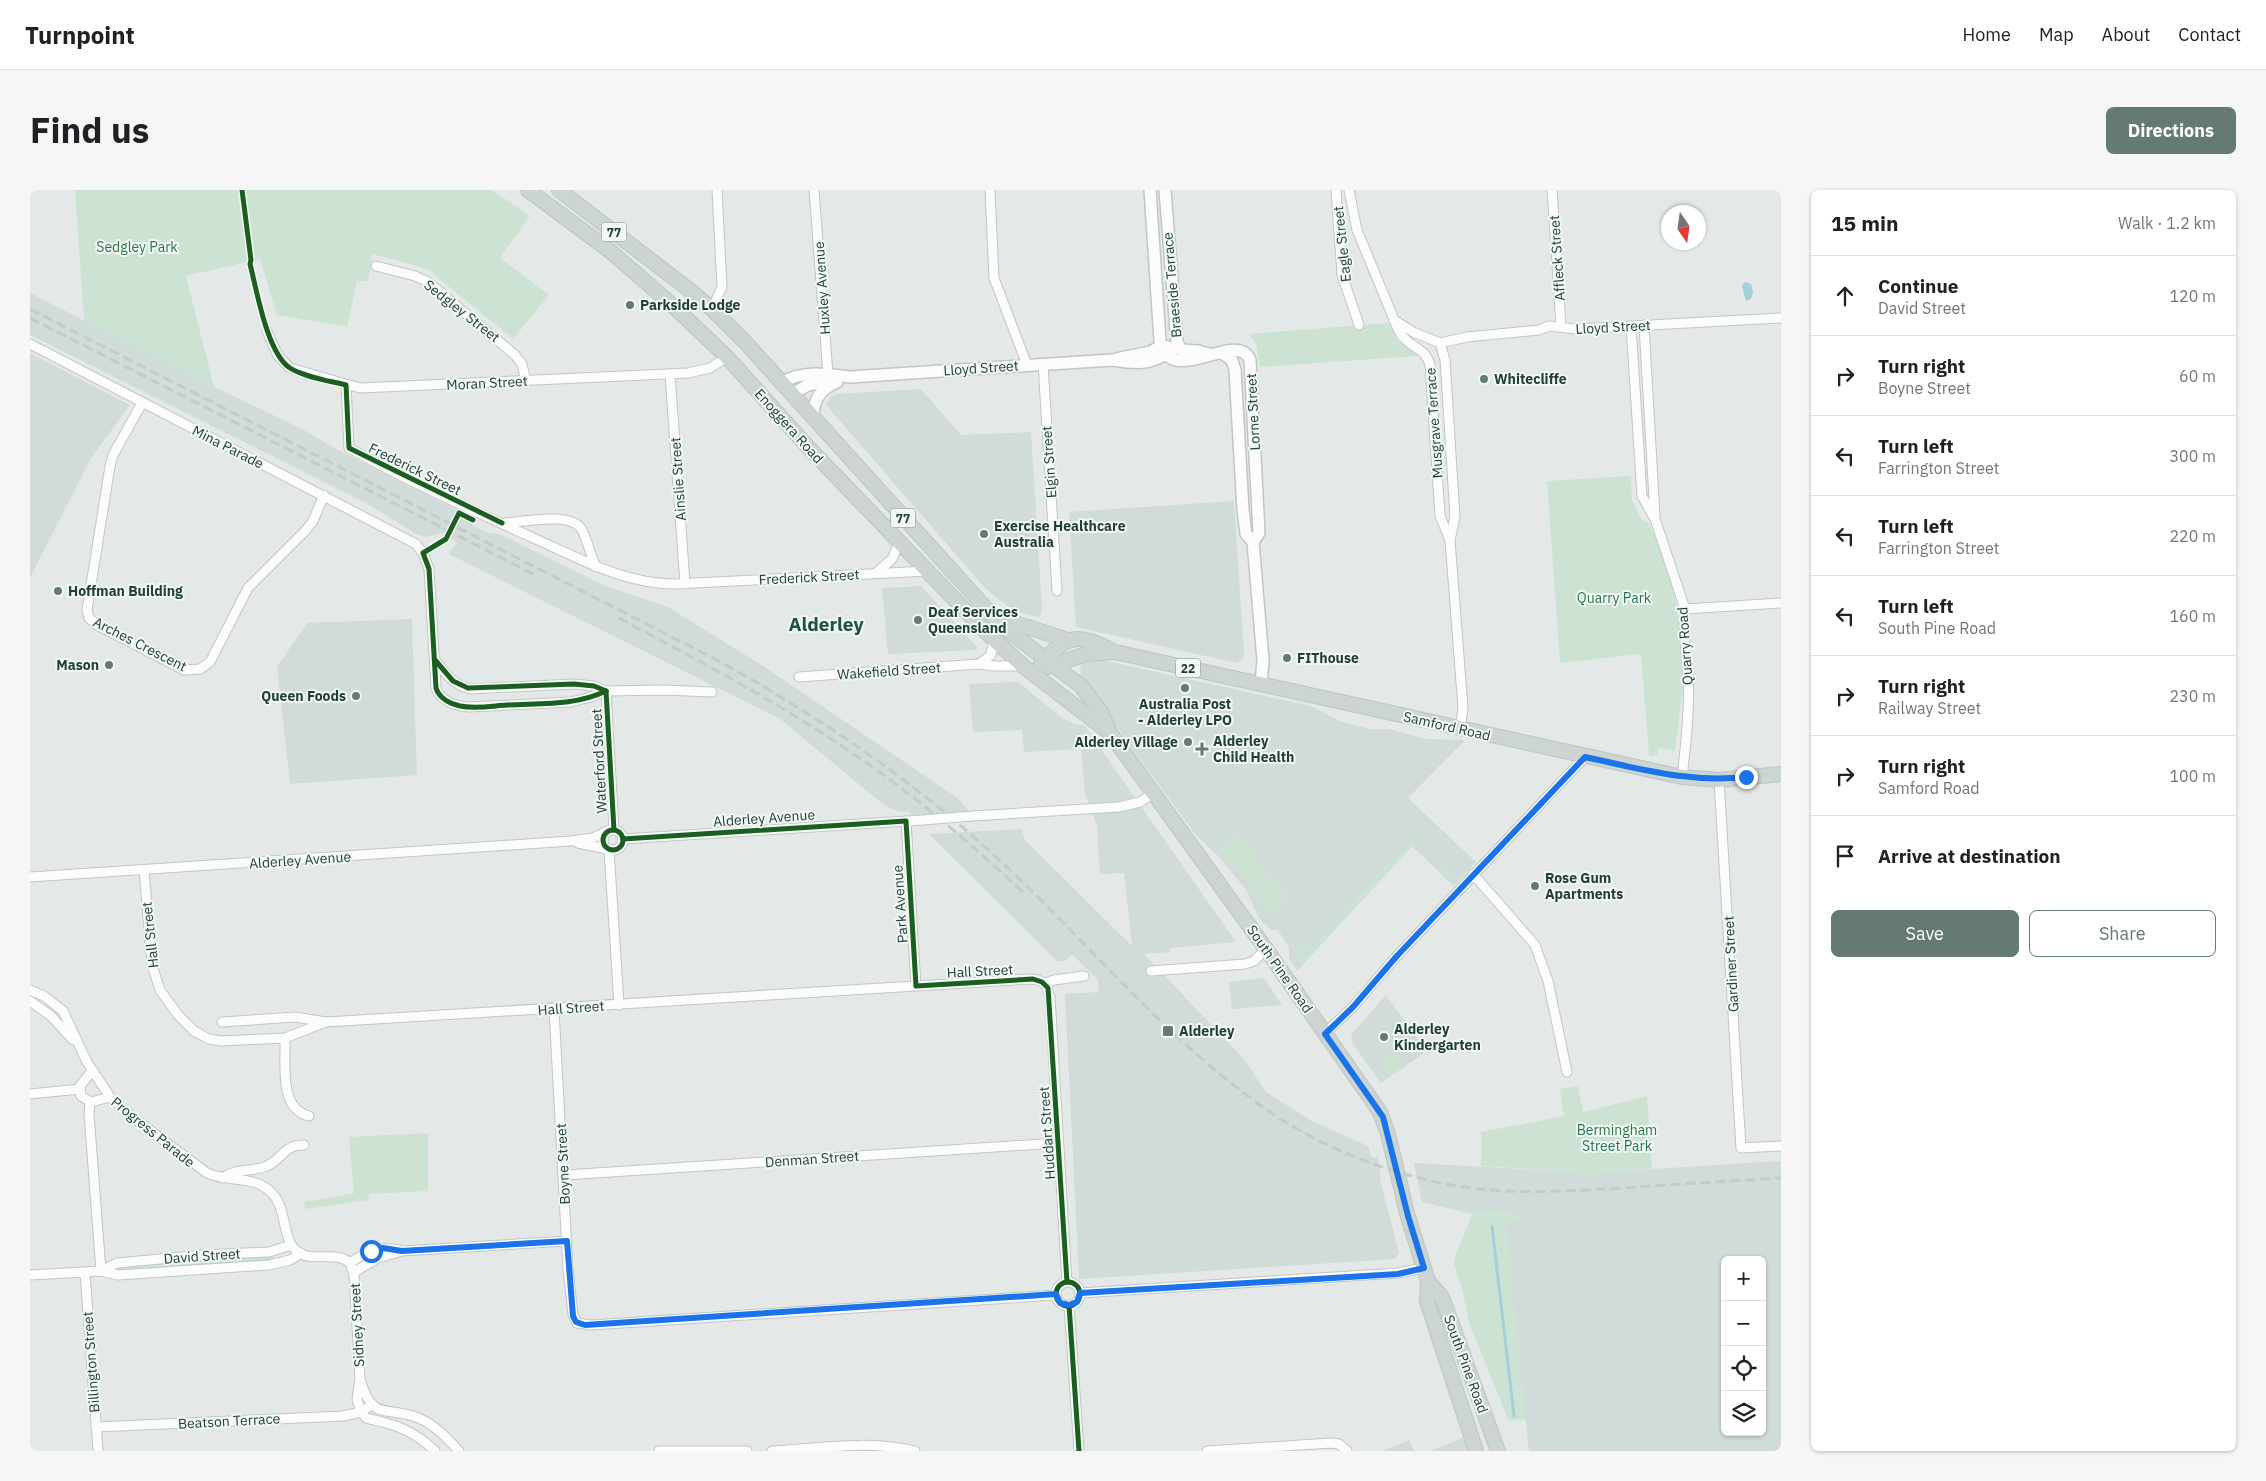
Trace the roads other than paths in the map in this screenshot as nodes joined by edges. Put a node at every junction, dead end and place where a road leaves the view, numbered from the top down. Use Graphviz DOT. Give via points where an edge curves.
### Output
graph roads {
  1 [pos="528,190"];
  2 [pos="559,190"];
  3 [pos="717,190"];
  4 [pos="814,190"];
  5 [pos="990,190"];
  6 [pos="1150,190"];
  7 [pos="1165,190"];
  8 [pos="1336,190"];
  9 [pos="1349,190"];
  10 [pos="1552,190"];
  11 [pos="376,266"];
  12 [pos="712,309"];
  13 [pos="1781,318"];
  14 [pos="1394,320"];
  15 [pos="1359,325"];
  16 [pos="1644,325"];
  17 [pos="1561,326"];
  18 [pos="1631,326"];
  19 [pos="267,331"];
  20 [pos="745,342"];
  21 [pos="1440,343"];
  22 [pos="30,344"];
  23 [pos="1163,351"];
  24 [pos="1183,352"];
  25 [pos="1222,353"];
  26 [pos="727,358"];
  27 [pos="1043,364"];
  28 [pos="1027,365"];
  29 [pos="670,374"];
  30 [pos="828,380"];
  31 [pos="526,381"];
  32 [pos="782,383"];
  33 [pos="346,386"];
  34 [pos="792,394"];
  35 [pos="142,403"];
  36 [pos="774,408"];
  37 [pos="813,418"];
  38 [pos="324,495"];
  39 [pos="1656,518"];
  40 [pos="502,524"];
  41 [pos="1450,540"];
  42 [pos="1253,542"];
  43 [pos="899,543"];
  44 [pos="596,566"];
  45 [pos="927,571"];
  46 [pos="876,573"];
  47 [pos="685,584"];
  48 [pos="1058,590"];
  49 [pos="1781,603"];
  50 [pos="1685,609"];
  51 [pos="996,617"];
  52 [pos="1052,634"];
  53 [pos="994,640"];
  54 [pos="1068,640"];
  55 [pos="1115,652"];
  56 [pos="1050,657"];
  57 [pos="435,660"];
  58 [pos="980,664"];
  59 [pos="1031,671"];
  60 [pos="799,677"];
  61 [pos="1260,684"];
  62 [pos="606,691"];
  63 [pos="712,692"];
  64 [pos="1460,729"];
  65 [pos="1110,733"];
  66 [pos="1585,757"];
  67 [pos="1781,774"];
  68 [pos="1682,778"];
  69 [pos="1719,780"];
  70 [pos="1153,793"];
  71 [pos="906,821"];
  72 [pos="611,831"];
  73 [pos="623,839"];
  74 [pos="571,841"];
  75 [pos="608,850"];
  76 [pos="144,870"];
  77 [pos="1474,874"];
  78 [pos="30,877"];
  79 [pos="1266,949"];
  80 [pos="1151,971"];
  81 [pos="1084,976"];
  82 [pos="1044,984"];
  83 [pos="916,986"];
  84 [pos="30,990"];
  85 [pos="30,1001"];
  86 [pos="619,1005"];
  87 [pos="554,1009"];
  88 [pos="222,1022"];
  89 [pos="326,1022"];
  90 [pos="1325,1034"];
  91 [pos="285,1038"];
  92 [pos="79,1048"];
  93 [pos="92,1071"];
  94 [pos="1567,1072"];
  95 [pos="80,1089"];
  96 [pos="30,1094"];
  97 [pos="110,1097"];
  98 [pos="90,1102"];
  99 [pos="309,1116"];
  100 [pos="1058,1143"];
  101 [pos="304,1145"];
  102 [pos="1781,1146"];
  103 [pos="564,1175"];
  104 [pos="222,1178"];
  105 [pos="567,1241"];
  106 [pos="291,1245"];
  107 [pos="402,1251"];
  108 [pos="301,1254"];
  109 [pos="350,1262"];
  110 [pos="101,1271"];
  111 [pos="354,1272"];
  112 [pos="85,1273"];
  113 [pos="1426,1275"];
  114 [pos="30,1276"];
  115 [pos="1067,1282"];
  116 [pos="1080,1293"];
  117 [pos="1056,1294"];
  118 [pos="1069,1305"];
  119 [pos="360,1378"];
  120 [pos="372,1406"];
  121 [pos="361,1412"];
  122 [pos="96,1427"];
  123 [pos="98,1451"];
  124 [pos="434,1451"];
  125 [pos="459,1451"];
  126 [pos="659,1451"];
  127 [pos="747,1451"];
  128 [pos="772,1451"];
  129 [pos="915,1451"];
  130 [pos="1079,1451"];
  131 [pos="1207,1451"];
  132 [pos="1347,1451"];
  133 [pos="1476,1451"];
  134 [pos="1498,1451"];
  1 -- 26 [label="main road, Enoggera Road / 77" via="640,277"];
  2 -- 12 [label="main road, Enoggera Road / 77"];
  3 -- 12 [label="street" via="722,287"];
  4 -- 30 [label="street, Huxley Avenue"];
  5 -- 28 [label="street" via="994,278"];
  6 -- 23 [label="street, Braeside Terrace"];
  7 -- 24 [label="street, Braeside Terrace"];
  8 -- 15 [label="street, Eagle Street" via="1342,275"];
  9 -- 14 [label="street, Eagle Street" via="1357,230"];
  10 -- 17 [label="street, Affleck Street"];
  11 -- 31 [label="street, Sedgley Street" via="416,276 431,285 515,355 522,364"];
  12 -- 20 [label="main road, Enoggera Road / 77"];
  13 -- 16 [label="street, Lloyd Street"];
  14 -- 21 [label="street"];
  14 -- 41 [label="street, Musgrave Terrace" via="1403,340 1423,352 1430,364 1440,516"];
  16 -- 18 [label="street, Lloyd Street"];
  16 -- 39 [label="street, Quarry Road"];
  17 -- 18 [label="street, Lloyd Street" via="1576,330"];
  17 -- 21 [label="street, Lloyd Street"];
  18 -- 39 [label="street, Quarry Road" via="1642,496"];
  19 -- 33 [label="street, Moran Street" via="278,356 290,368"];
  20 -- 26 [label="main road"];
  20 -- 32 [label="main road, Enoggera Road / 77"];
  21 -- 41 [label="street, Musgrave Terrace" via="1446,360 1455,517"];
  22 -- 35 [label="street, Mina Parade"];
  23 -- 24 [label="street" via="1173,360"];
  23 -- 27 [label="street, Lloyd Street" via="1156,361 1144,363 1112,360"];
  24 -- 25 [label="street, Braeside Terrace"];
  25 -- 42 [label="street, Lorne Street" via="1234,365 1243,510 1246,534"];
  25 -- 42 [label="street, Lorne Street" via="1242,350 1250,363 1259,533"];
  26 -- 29 [label="street, Moran Street" via="703,370"];
  26 -- 36 [label="main road, Enoggera Road / 77"];
  27 -- 28 [label="street, Lloyd Street"];
  27 -- 48 [label="street, Elgin Street"];
  28 -- 30 [label="street, Lloyd Street"];
  29 -- 31 [label="street, Moran Street"];
  29 -- 47 [label="street, Ainslie Street"];
  30 -- 32 [label="street, Lloyd Street" via="798,376"];
  30 -- 34 [label="street" via="808,385"];
  30 -- 37 [label="street" via="816,399"];
  31 -- 33 [label="street, Moran Street" via="364,389"];
  32 -- 34 [label="main road, Enoggera Road / 77"];
  32 -- 36 [label="main road" via="776,391"];
  33 -- 40 [label="street, Frederick Street" via="349,448"];
  34 -- 36 [label="main road"];
  34 -- 37 [label="main road, Enoggera Road / 77"];
  35 -- 38 [label="street, Mina Parade"];
  35 -- 38 [label="street, Arches Crescent" via="110,466 86,610 97,625 184,670 200,670 210,662 248,588 306,530"];
  36 -- 43 [label="main road, Enoggera Road / 77"];
  37 -- 51 [label="main road, Enoggera Road / 77" via="963,585"];
  38 -- 57 [label="street, Mina Parade" via="409,540 423,553 429,571"];
  39 -- 50 [label="street, Quarry Road"];
  40 -- 44 [label="street, Frederick Street"];
  40 -- 44 [label="street" via="555,519 573,522 582,530"];
  41 -- 64 [label="street, Musgrave Terrace" via="1463,708"];
  42 -- 61 [label="street, Lorne Street" via="1263,660"];
  43 -- 45 [label="main road, Enoggera Road / 77"];
  43 -- 46 [label="street, Frederick Street" via="890,562"];
  44 -- 47 [label="street, Frederick Street" via="644,580"];
  45 -- 46 [label="street, Frederick Street"];
  45 -- 53 [label="main road, Enoggera Road / 77"];
  46 -- 47 [label="street, Frederick Street"];
  49 -- 50 [label="street"];
  50 -- 68 [label="street, Quarry Road" via="1683,623 1688,675"];
  51 -- 52 [label="main road"];
  51 -- 56 [label="main road, Enoggera Road / 77" via="1012,635"];
  52 -- 54 [label="main road"];
  52 -- 56 [label="main road"];
  53 -- 58 [label="street" via="991,655"];
  53 -- 59 [label="main road, Enoggera Road / 77"];
  54 -- 55 [label="main road, Samford Road / 22" via="1099,643"];
  54 -- 56 [label="main road, Samford Road / 22"];
  55 -- 56 [label="main road, Samford Road / 22"];
  55 -- 61 [label="main road, Samford Road / 22"];
  56 -- 59 [label="main road, Samford Road / 22"];
  56 -- 65 [label="main road, South Pine Road" via="1084,690 1101,712"];
  57 -- 62 [label="street" via="453,681 468,688 574,684"];
  57 -- 62 [label="street" via="438,692 447,701 460,706 571,702"];
  58 -- 59 [label="street, Wakefield Street"];
  58 -- 60 [label="street, Wakefield Street"];
  59 -- 65 [label="main road, South Pine Road"];
  61 -- 64 [label="main road, Samford Road / 22"];
  62 -- 63 [label="street"];
  62 -- 72 [label="street, Waterford Street"];
  64 -- 66 [label="main road, Samford Road / 22"];
  65 -- 70 [label="main road, South Pine Road"];
  66 -- 68 [label="main road, Samford Road / 22"];
  66 -- 77 [label="street"];
  67 -- 69 [label="main road, Samford Road / 22"];
  68 -- 69 [label="main road, Samford Road / 22"];
  69 -- 102 [label="street, Gardiner Street" via="1741,1148"];
  70 -- 71 [label="street, Alderley Avenue, bridge" via="1125,807"];
  70 -- 79 [label="main road, South Pine Road"];
  71 -- 73 [label="street, Alderley Avenue"];
  71 -- 83 [label="street, Park Avenue"];
  72 -- 73 [label="street" via="620,833"];
  72 -- 74 [label="street, Alderley Avenue"];
  72 -- 75 [label="street" via="603,841"];
  73 -- 75 [label="street" via="621,847"];
  74 -- 75 [label="street, Alderley Avenue"];
  74 -- 76 [label="street, Alderley Avenue"];
  75 -- 86 [label="street"];
  76 -- 78 [label="street, Alderley Avenue"];
  76 -- 91 [label="street, Hall Street" via="152,970 162,993 183,1020 197,1033 212,1040"];
  77 -- 90 [label="street"];
  77 -- 94 [label="street" via="1535,945 1548,981"];
  79 -- 80 [label="street" via="1254,961 1245,964"];
  79 -- 90 [label="main road, South Pine Road"];
  81 -- 82 [label="street, Hall Street"];
  82 -- 83 [label="street, Hall Street" via="1030,979"];
  82 -- 100 [label="street, Huddart Street" via="1050,998"];
  83 -- 86 [label="street, Hall Street"];
  84 -- 92 [label="street, Progress Parade" via="63,1011"];
  85 -- 92 [label="street, Progress Parade" via="55,1019"];
  86 -- 87 [label="street, Hall Street"];
  87 -- 89 [label="street, Hall Street"];
  87 -- 103 [label="street, Boyne Street"];
  88 -- 89 [label="street, Hall Street" via="295,1017"];
  89 -- 91 [label="street, Hall Street"];
  90 -- 113 [label="main road, South Pine Road" via="1383,1117"];
  91 -- 99 [label="street" via="289,1101 297,1111"];
  92 -- 93 [label="street, Progress Parade"];
  93 -- 95 [label="street"];
  93 -- 97 [label="street, Progress Parade"];
  95 -- 96 [label="street"];
  95 -- 98 [label="street" via="81,1096"];
  97 -- 98 [label="street"];
  97 -- 104 [label="street, Progress Parade" via="198,1168"];
  98 -- 110 [label="street"];
  100 -- 103 [label="street, Denman Street"];
  100 -- 115 [label="street, Huddart Street"];
  101 -- 104 [label="street" via="290,1147 266,1166 238,1171"];
  103 -- 105 [label="street, Boyne Street"];
  104 -- 106 [label="street, Progress Parade" via="251,1182 270,1190 282,1209"];
  105 -- 107 [label="street"];
  105 -- 117 [label="street, Boyne Street" via="574,1319 582,1325"];
  106 -- 108 [label="street"];
  106 -- 110 [label="street, David Street" via="269,1252 117,1263"];
  107 -- 109 [label="street" via="379,1248"];
  107 -- 111 [label="street" via="378,1258"];
  108 -- 109 [label="street, David Street" via="340,1257"];
  108 -- 110 [label="street, David Street" via="269,1265 118,1275"];
  109 -- 111 [label="street"];
  110 -- 112 [label="street, David Street"];
  111 -- 119 [label="street, Sidney Street"];
  112 -- 114 [label="street, David Street"];
  112 -- 122 [label="street, Billington Street"];
  113 -- 116 [label="street"];
  113 -- 133 [label="main road, South Pine Road" via="1428,1301"];
  113 -- 134 [label="main road, South Pine Road" via="1442,1296"];
  115 -- 116 [label="street" via="1076,1285"];
  115 -- 117 [label="street" via="1058,1286"];
  116 -- 118 [label="street" via="1077,1302"];
  117 -- 118 [label="street" via="1060,1303"];
  118 -- 130 [label="street"];
  119 -- 120 [label="street, Sidney Street"];
  119 -- 121 [label="street, Sidney Street" via="357,1400"];
  120 -- 121 [label="street, Beatson Terrace"];
  120 -- 125 [label="street" via="420,1419"];
  121 -- 122 [label="street, Beatson Terrace" via="344,1416"];
  121 -- 124 [label="street" via="368,1419 418,1436"];
  122 -- 123 [label="street, Billington Street"];
  126 -- 127 [label="street"];
  128 -- 129 [label="street" via="879,1445"];
  131 -- 132 [label="street" via="1331,1443 1339,1444"];
}
